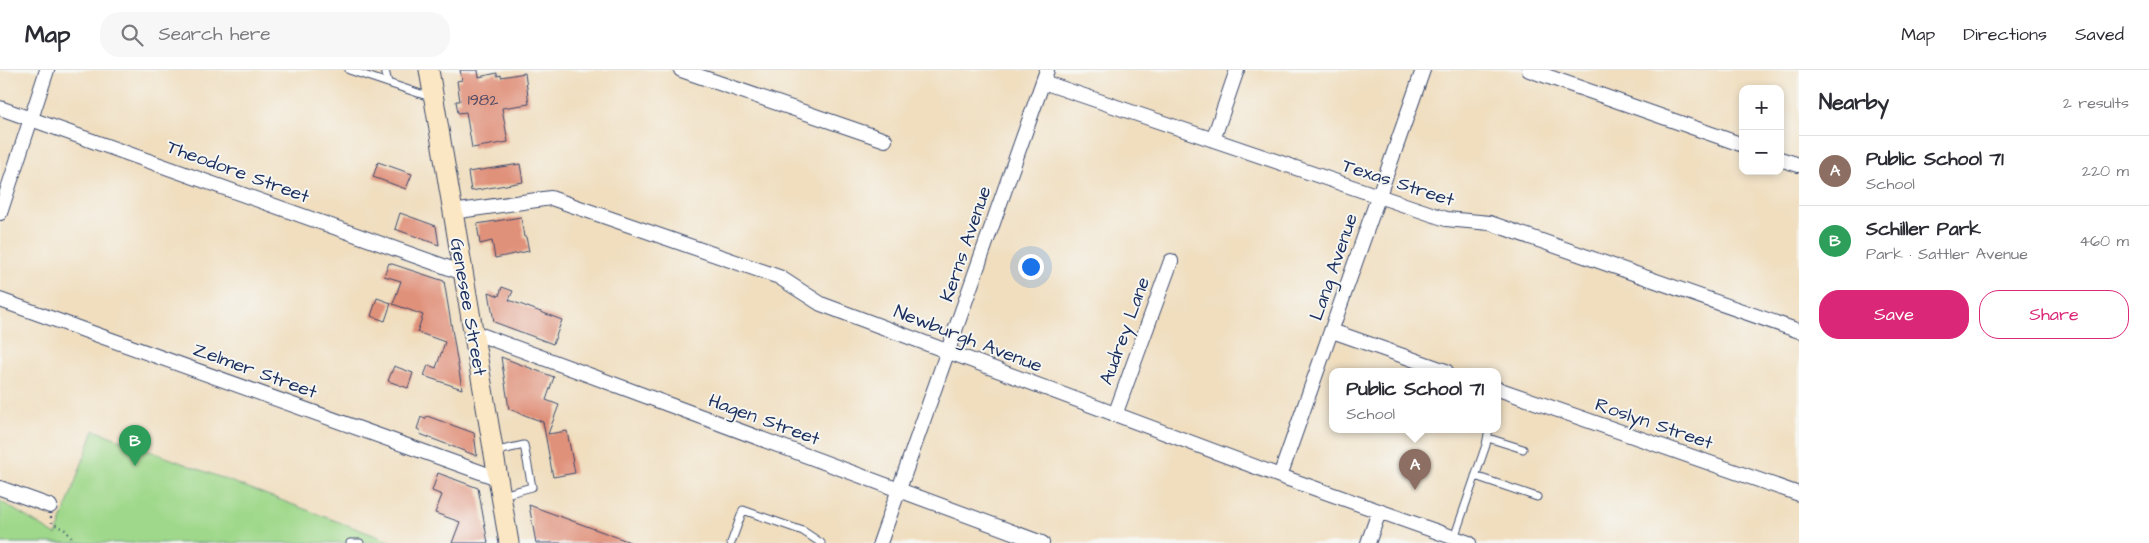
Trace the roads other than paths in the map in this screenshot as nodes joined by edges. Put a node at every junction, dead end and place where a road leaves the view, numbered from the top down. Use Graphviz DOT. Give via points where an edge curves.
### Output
graph roads {
  1 [pos="47,70"];
  2 [pos="349,70"];
  3 [pos="386,70"];
  4 [pos="429,70"];
  5 [pos="681,70"];
  6 [pos="1237,70"];
  7 [pos="1423,70"];
  8 [pos="1529,70"];
  9 [pos="1045,76"];
  10 [pos="388,83"];
  11 [pos="433,98"];
  12 [pos="0,108"];
  13 [pos="31,117"];
  14 [pos="885,140"];
  15 [pos="1213,140"];
  16 [pos="1739,144"];
  17 [pos="1784,160"];
  18 [pos="1799,165"];
  19 [pos="1378,197"];
  20 [pos="452,212"];
  21 [pos="0,214"];
  22 [pos="1171,261"];
  23 [pos="463,273"];
  24 [pos="0,300"];
  25 [pos="1332,331"];
  26 [pos="1799,331"];
  27 [pos="473,332"];
  28 [pos="948,352"];
  29 [pos="1437,368"];
  30 [pos="1501,393"];
  31 [pos="1115,415"];
  32 [pos="1489,433"];
  33 [pos="1488,438"];
  34 [pos="1523,449"];
  35 [pos="493,452"];
  36 [pos="1280,476"];
  37 [pos="1475,476"];
  38 [pos="499,486"];
  39 [pos="0,488"];
  40 [pos="899,490"];
  41 [pos="1799,494"];
  42 [pos="1537,497"];
  43 [pos="50,506"];
  44 [pos="1379,512"];
  45 [pos="1454,538"];
  46 [pos="350,543"];
  47 [pos="360,543"];
  48 [pos="509,543"];
  49 [pos="731,543"];
  50 [pos="821,543"];
  51 [pos="880,543"];
  52 [pos="1042,543"];
  53 [pos="1368,543"];
  54 [pos="1469,543"];
  1 -- 13 [label="street"];
  2 -- 10 [label="lane"];
  3 -- 10 [label="lane"];
  4 -- 11 [label="main road, Genesee Street"];
  5 -- 14 [label="street"];
  6 -- 15 [label="street"];
  7 -- 19 [label="street, Lang Avenue"];
  8 -- 16 [label="street"];
  9 -- 15 [label="street, Texas Street"];
  9 -- 28 [label="street, Kerns Avenue"];
  10 -- 11 [label="lane"];
  11 -- 20 [label="main road, Genesee Street"];
  12 -- 13 [label="street, Theodore Street"];
  13 -- 21 [label="street"];
  13 -- 23 [label="street, Theodore Street"];
  15 -- 19 [label="street, Texas Street"];
  17 -- 18 [label="street"];
  19 -- 25 [label="street, Lang Avenue"];
  19 -- 26 [label="street, Texas Street" via="1446,220 1490,223"];
  20 -- 23 [label="main road, Genesee Street"];
  20 -- 28 [label="street, Newburgh Avenue" via="551,198 779,277 821,304"];
  22 -- 31 [label="street, Audrey Lane"];
  23 -- 27 [label="main road, Genesee Street"];
  24 -- 38 [label="street, Zelmer Street"];
  25 -- 29 [label="street"];
  25 -- 36 [label="street, Lang Avenue"];
  27 -- 35 [label="main road, Genesee Street"];
  27 -- 40 [label="street, Hagen Street"];
  28 -- 31 [label="street, Newburgh Avenue"];
  28 -- 40 [label="street, Kerns Avenue"];
  30 -- 41 [label="street, Roslyn Street"];
  31 -- 36 [label="street, Newburgh Avenue"];
  32 -- 33 [label="lane"];
  33 -- 34 [label="lane"];
  33 -- 37 [label="lane"];
  35 -- 38 [label="main road, Genesee Street"];
  35 -- 38 [label="lane" via="524,445 532,487"];
  36 -- 44 [label="street, Newburgh Avenue"];
  37 -- 42 [label="lane"];
  37 -- 45 [label="lane"];
  38 -- 48 [label="main road, Genesee Street"];
  39 -- 43 [label="street"];
  40 -- 51 [label="street, Kerns Avenue"];
  40 -- 52 [label="street, Hagen Street"];
  44 -- 45 [label="street, Newburgh Avenue"];
  44 -- 53 [label="street"];
  45 -- 54 [label="street, Newburgh Avenue"];
  46 -- 47 [label="lane"];
  49 -- 50 [label="lane" via="743,510 803,532"];
}
